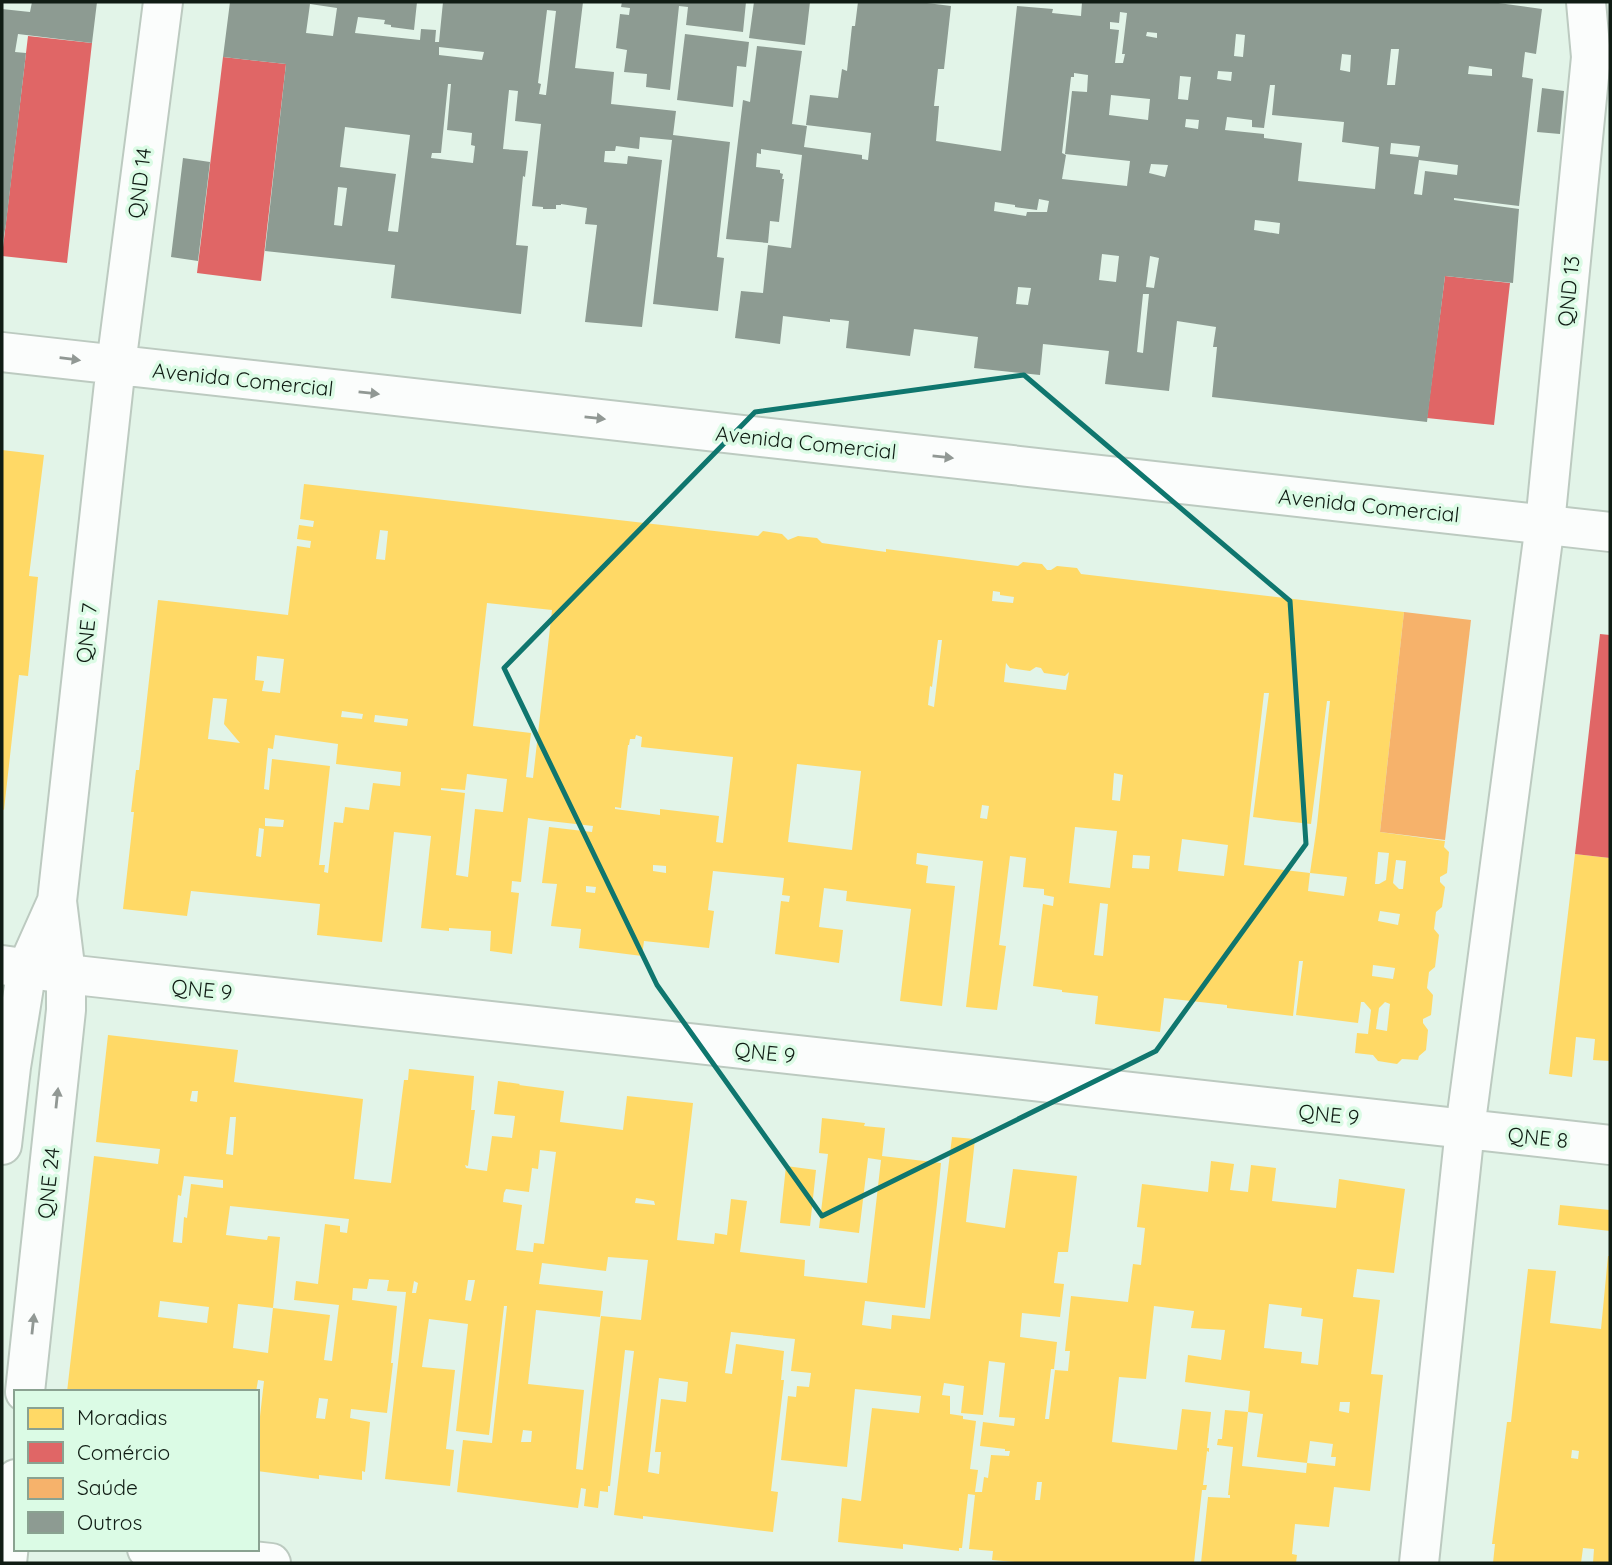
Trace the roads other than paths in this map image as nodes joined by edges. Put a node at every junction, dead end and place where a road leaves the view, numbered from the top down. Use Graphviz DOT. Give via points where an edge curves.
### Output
graph roads {
  1 [pos="163,2"];
  2 [pos="1586,2"];
  3 [pos="1610,4"];
  4 [pos="1591,57"];
  5 [pos="2,352"];
  6 [pos="116,365"];
  7 [pos="1545,524"];
  8 [pos="1610,532"];
  9 [pos="57,901"];
  10 [pos="14,967"];
  11 [pos="66,974"];
  12 [pos="1465,1129"];
  13 [pos="2,1145"];
  14 [pos="1610,1146"];
  15 [pos="25,1390"];
  16 [pos="14,1505"];
  17 [pos="11,1544"];
  18 [pos="165,1551"];
  19 [pos="271,1563"];
  20 [pos="1419,1563"];
  1 -- 6 [label="street, QND 14"];
  2 -- 4 [label="street, QND 13"];
  3 -- 4 [label="street, QND 13"];
  4 -- 7 [label="street, QND 13"];
  5 -- 6 [label="street, Avenida Comercial, one-way"];
  6 -- 7 [label="street, Avenida Comercial, one-way"];
  6 -- 9 [label="street, QNE 7"];
  7 -- 8 [label="street, Avenida Comercial"];
  7 -- 12 [label="street, QND 13"];
  9 -- 10 [label="street, QNE 7"];
  9 -- 11 [label="street, QNE 7"];
  10 -- 11 [label="street, QNE 9"];
  10 -- 13 [label="street"];
  11 -- 12 [label="street, QNE 9"];
  15 -- 11 [label="street, QNE 24, one-way" via="62,1059"];
  12 -- 14 [label="street, QNE 8"];
  12 -- 20 [label="street, QND 13"];
  16 -- 17 [label="street"];
  18 -- 19 [label="street"];
}
